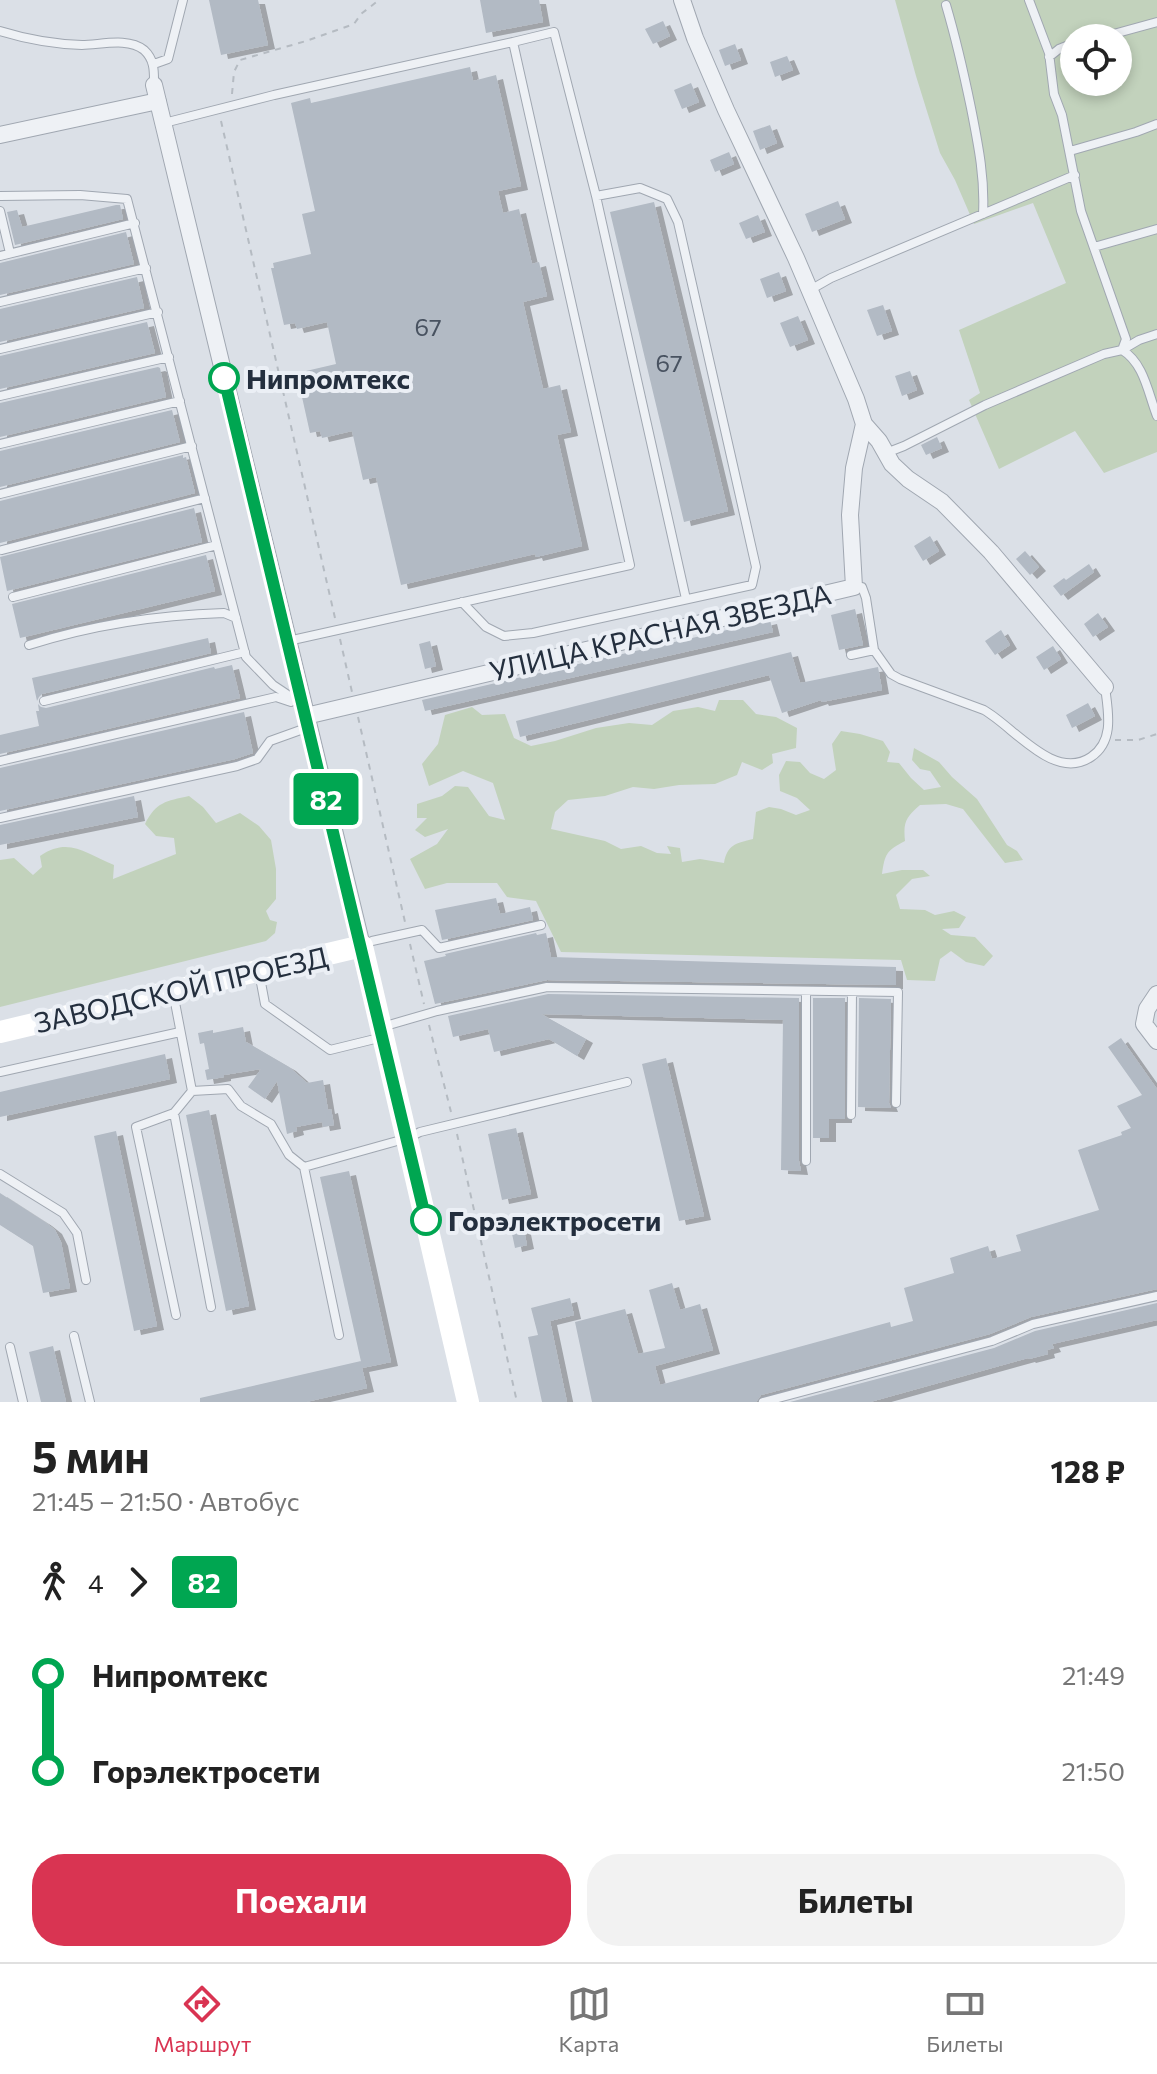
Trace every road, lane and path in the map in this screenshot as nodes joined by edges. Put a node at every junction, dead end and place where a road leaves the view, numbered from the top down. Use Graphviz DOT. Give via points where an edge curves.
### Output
graph roads {
  1 [pos="183,0"];
  2 [pos="379,0"];
  3 [pos="682,0"];
  4 [pos="1029,0"];
  5 [pos="946,5"];
  6 [pos="1157,22"];
  7 [pos="1132,29"];
  8 [pos="0,31"];
  9 [pos="513,42"];
  10 [pos="1060,49"];
  11 [pos="1049,57"];
  12 [pos="154,64"];
  13 [pos="156,93"];
  14 [pos="231,105"];
  15 [pos="218,109"];
  16 [pos="163,123"];
  17 [pos="1157,124"];
  18 [pos="0,135"];
  19 [pos="1070,151"];
  20 [pos="1075,175"];
  21 [pos="0,196"];
  22 [pos="596,196"];
  23 [pos="0,211"];
  24 [pos="983,214"];
  25 [pos="135,223"];
  26 [pos="1157,229"];
  27 [pos="1094,247"];
  28 [pos="10,253"];
  29 [pos="0,256"];
  30 [pos="146,268"];
  31 [pos="809,290"];
  32 [pos="0,302"];
  33 [pos="158,312"];
  34 [pos="1157,334"];
  35 [pos="0,349"];
  36 [pos="1122,350"];
  37 [pos="169,357"];
  38 [pos="0,396"];
  39 [pos="180,401"];
  40 [pos="1157,416"];
  41 [pos="864,424"];
  42 [pos="0,444"];
  43 [pos="192,446"];
  44 [pos="886,453"];
  45 [pos="0,494"];
  46 [pos="205,498"];
  47 [pos="217,545"];
  48 [pos="2,550"];
  49 [pos="854,587"];
  50 [pos="13,597"];
  51 [pos="686,599"];
  52 [pos="462,602"];
  53 [pos="236,618"];
  54 [pos="288,641"];
  55 [pos="29,645"];
  56 [pos="874,650"];
  57 [pos="245,652"];
  58 [pos="851,655"];
  59 [pos="1105,687"];
  60 [pos="44,701"];
  61 [pos="355,704"];
  62 [pos="306,716"];
  63 [pos="1157,734"];
  64 [pos="1104,739"];
  65 [pos="0,761"];
  66 [pos="0,818"];
  67 [pos="541,925"];
  68 [pos="408,933"];
  69 [pos="362,946"];
  70 [pos="258,971"];
  71 [pos="806,991"];
  72 [pos="172,992"];
  73 [pos="852,992"];
  74 [pos="1157,994"];
  75 [pos="427,1014"];
  76 [pos="0,1032"];
  77 [pos="180,1032"];
  78 [pos="382,1032"];
  79 [pos="1157,1041"];
  80 [pos="0,1072"];
  81 [pos="627,1082"];
  82 [pos="192,1091"];
  83 [pos="896,1103"];
  84 [pos="174,1113"];
  85 [pos="851,1115"];
  86 [pos="454,1124"];
  87 [pos="408,1138"];
  88 [pos="806,1161"];
  89 [pos="304,1167"];
  90 [pos="0,1174"];
  91 [pos="86,1280"];
  92 [pos="1157,1296"];
  93 [pos="211,1307"];
  94 [pos="176,1315"];
  95 [pos="339,1335"];
  96 [pos="74,1336"];
  97 [pos="10,1347"];
  98 [pos="23,1402"];
  99 [pos="90,1402"];
  100 [pos="468,1402"];
  101 [pos="517,1402"];
  102 [pos="763,1402"];
  1 -- 12 [label="lane" via="168,59"];
  2 -- 14 [label="path" via="354,24 240,60"];
  3 -- 31 [label="street"];
  4 -- 11 [label="lane"];
  5 -- 24 [label="lane" via="982,164"];
  6 -- 7 [label="lane"];
  8 -- 12 [label="lane" via="81,45 128,43 143,49"];
  9 -- 14 [label="lane"];
  9 -- 22 [label="lane" via="554,32"];
  9 -- 52 [label="lane" via="630,565"];
  10 -- 11 [label="lane"];
  11 -- 19 [label="lane"];
  12 -- 13 [label="lane"];
  13 -- 16 [label="street"];
  13 -- 18 [label="street"];
  14 -- 15 [label="lane"];
  15 -- 16 [label="lane"];
  15 -- 61 [label="path"];
  16 -- 54 [label="street"];
  17 -- 19 [label="lane"];
  19 -- 20 [label="lane"];
  20 -- 24 [label="lane"];
  20 -- 27 [label="lane"];
  21 -- 25 [label="lane" via="127,199"];
  22 -- 51 [label="lane"];
  22 -- 51 [label="lane" via="640,188 667,199 678,222 756,567 752,585"];
  23 -- 28 [label="lane"];
  24 -- 31 [label="lane"];
  25 -- 28 [label="lane"];
  25 -- 30 [label="lane"];
  26 -- 27 [label="lane"];
  27 -- 36 [label="lane" via="1126,339"];
  28 -- 29 [label="lane"];
  30 -- 32 [label="lane"];
  30 -- 33 [label="lane"];
  31 -- 41 [label="street"];
  33 -- 35 [label="lane"];
  33 -- 37 [label="lane"];
  34 -- 36 [label="lane"];
  36 -- 40 [label="lane" via="1137,363"];
  36 -- 44 [label="lane" via="998,399"];
  37 -- 38 [label="lane"];
  37 -- 39 [label="lane"];
  39 -- 42 [label="lane"];
  39 -- 43 [label="lane"];
  41 -- 44 [label="street"];
  41 -- 49 [label="street, УЛИЦА КРАСНАЯ ЗВЕЗДА" via="850,515"];
  43 -- 45 [label="lane"];
  43 -- 46 [label="lane"];
  44 -- 59 [label="street" via="991,552"];
  46 -- 47 [label="lane"];
  46 -- 48 [label="lane"];
  47 -- 50 [label="lane"];
  47 -- 53 [label="lane"];
  49 -- 56 [label="lane" via="862,587 866,598"];
  49 -- 61 [label="street, УЛИЦА КРАСНАЯ ЗВЕЗДА"];
  51 -- 52 [label="lane" via="504,636 486,627"];
  52 -- 54 [label="lane"];
  53 -- 55 [label="lane" via="224,613 141,619"];
  53 -- 57 [label="lane"];
  54 -- 62 [label="street"];
  56 -- 58 [label="lane"];
  56 -- 64 [label="lane" via="891,674 984,710 1060,763 1087,760"];
  57 -- 60 [label="lane"];
  57 -- 62 [label="lane"];
  59 -- 64 [label="lane" via="1109,715"];
  61 -- 62 [label="street, УЛИЦА КРАСНАЯ ЗВЕЗДА"];
  61 -- 68 [label="path"];
  62 -- 65 [label="lane" via="276,697"];
  62 -- 66 [label="lane" via="270,741 257,759 237,766"];
  62 -- 69 [label="street"];
  63 -- 64 [label="path" via="1138,740"];
  67 -- 68 [label="lane" via="439,948 422,930"];
  68 -- 69 [label="lane"];
  68 -- 75 [label="path"];
  69 -- 70 [label="main road, ЗАВОДСКОЙ ПРОЕЗД"];
  69 -- 78 [label="main road"];
  70 -- 72 [label="main road, ЗАВОДСКОЙ ПРОЕЗД"];
  70 -- 78 [label="lane" via="265,1004 330,1050"];
  71 -- 73 [label="lane"];
  71 -- 75 [label="lane" via="547,987"];
  71 -- 88 [label="lane"];
  72 -- 76 [label="main road, ЗАВОДСКОЙ ПРОЕЗД"];
  72 -- 77 [label="lane"];
  73 -- 83 [label="lane" via="898,992"];
  73 -- 85 [label="lane"];
  74 -- 79 [label="street" via="1144,1024"];
  75 -- 78 [label="lane"];
  75 -- 86 [label="path"];
  77 -- 80 [label="lane"];
  77 -- 82 [label="lane"];
  78 -- 87 [label="main road"];
  81 -- 86 [label="lane"];
  82 -- 84 [label="lane"];
  82 -- 89 [label="lane" via="228,1089 241,1106 271,1124 289,1155"];
  84 -- 93 [label="lane"];
  84 -- 94 [label="lane" via="136,1127"];
  86 -- 87 [label="lane"];
  86 -- 101 [label="path"];
  87 -- 89 [label="lane"];
  87 -- 100 [label="main road"];
  89 -- 95 [label="lane"];
  90 -- 91 [label="lane" via="63,1213 77,1233"];
  92 -- 102 [label="lane" via="1033,1324 992,1341"];
  96 -- 99 [label="lane"];
  97 -- 98 [label="lane"];
}
